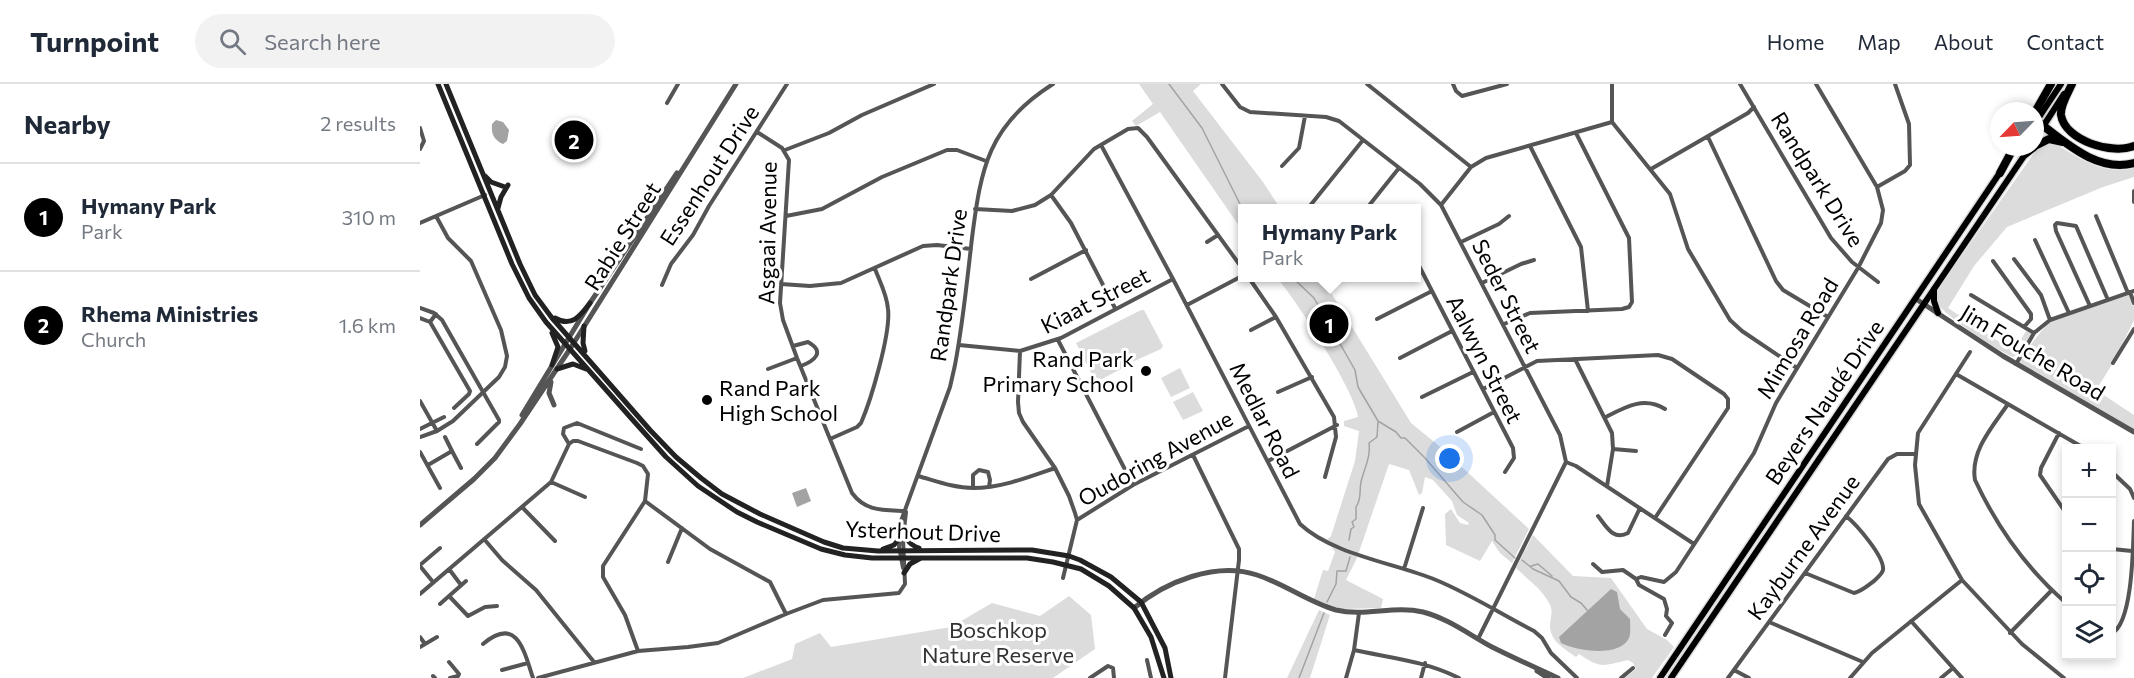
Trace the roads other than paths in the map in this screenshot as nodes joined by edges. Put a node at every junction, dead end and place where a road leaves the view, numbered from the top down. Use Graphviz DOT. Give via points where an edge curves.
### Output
graph roads {
  1 [pos="438,84"];
  2 [pos="447,84"];
  3 [pos="678,84"];
  4 [pos="736,84"];
  5 [pos="787,84"];
  6 [pos="934,84"];
  7 [pos="1053,84"];
  8 [pos="1222,84"];
  9 [pos="1367,84"];
  10 [pos="1453,84"];
  11 [pos="1507,84"];
  12 [pos="1612,84"];
  13 [pos="1740,84"];
  14 [pos="1816,84"];
  15 [pos="1895,84"];
  16 [pos="2051,84"];
  17 [pos="2061,84"];
  18 [pos="2072,84"];
  19 [pos="667,103"];
  20 [pos="2044,103"];
  21 [pos="1754,107"];
  22 [pos="2044,111"];
  23 [pos="2044,114"];
  24 [pos="1305,116"];
  25 [pos="1612,122"];
  26 [pos="2044,125"];
  27 [pos="420,128"];
  28 [pos="757,132"];
  29 [pos="1576,133"];
  30 [pos="1708,137"];
  31 [pos="1363,140"];
  32 [pos="2044,140"];
  33 [pos="1101,145"];
  34 [pos="1530,146"];
  35 [pos="2134,146"];
  36 [pos="696,147"];
  37 [pos="2075,148"];
  38 [pos="420,149"];
  39 [pos="785,150"];
  40 [pos="2010,156"];
  41 [pos="2026,156"];
  42 [pos="986,161"];
  43 [pos="2134,163"];
  44 [pos="1282,166"];
  45 [pos="1472,167"];
  46 [pos="1399,168"];
  47 [pos="1652,169"];
  48 [pos="482,172"];
  49 [pos="2000,173"];
  50 [pos="1877,187"];
  51 [pos="2134,191"];
  52 [pos="490,192"];
  53 [pos="484,195"];
  54 [pos="1051,195"];
  55 [pos="2134,202"];
  56 [pos="1311,204"];
  57 [pos="1373,204"];
  58 [pos="1441,205"];
  59 [pos="498,209"];
  60 [pos="975,209"];
  61 [pos="436,216"];
  62 [pos="786,216"];
  63 [pos="1509,216"];
  64 [pos="2096,216"];
  65 [pos="420,223"];
  66 [pos="1218,235"];
  67 [pos="2035,240"];
  68 [pos="1207,242"];
  69 [pos="1461,242"];
  70 [pos="970,249"];
  71 [pos="1086,250"];
  72 [pos="2014,259"];
  73 [pos="1534,260"];
  74 [pos="1993,261"];
  75 [pos="1238,262"];
  76 [pos="1858,268"];
  77 [pos="875,269"];
  78 [pos="1421,270"];
  79 [pos="770,274"];
  80 [pos="781,276"];
  81 [pos="1238,278"];
  82 [pos="1031,279"];
  83 [pos="1173,279"];
  84 [pos="1252,282"];
  85 [pos="1878,282"];
  86 [pos="1482,283"];
  87 [pos="780,284"];
  88 [pos="662,285"];
  89 [pos="1934,288"];
  90 [pos="1432,291"];
  91 [pos="2131,292"];
  92 [pos="1971,295"];
  93 [pos="1916,299"];
  94 [pos="2108,300"];
  95 [pos="590,303"];
  96 [pos="1923,303"];
  97 [pos="2134,303"];
  98 [pos="542,304"];
  99 [pos="1187,305"];
  100 [pos="2090,306"];
  101 [pos="420,308"];
  102 [pos="1115,308"];
  103 [pos="1588,311"];
  104 [pos="1938,313"];
  105 [pos="2069,313"];
  106 [pos="436,314"];
  107 [pos="1276,317"];
  108 [pos="1828,317"];
  109 [pos="420,318"];
  110 [pos="1377,319"];
  111 [pos="2050,320"];
  112 [pos="430,322"];
  113 [pos="546,322"];
  114 [pos="1504,324"];
  115 [pos="584,326"];
  116 [pos="2024,327"];
  117 [pos="2134,329"];
  118 [pos="1251,330"];
  119 [pos="1452,331"];
  120 [pos="2034,333"];
  121 [pos="572,340"];
  122 [pos="1058,340"];
  123 [pos="959,345"];
  124 [pos="568,346"];
  125 [pos="793,346"];
  126 [pos="1020,351"];
  127 [pos="1970,352"];
  128 [pos="589,358"];
  129 [pos="797,358"];
  130 [pos="1400,358"];
  131 [pos="1575,359"];
  132 [pos="2114,363"];
  133 [pos="2016,364"];
  134 [pos="801,366"];
  135 [pos="1524,366"];
  136 [pos="555,367"];
  137 [pos="1797,368"];
  138 [pos="768,369"];
  139 [pos="590,371"];
  140 [pos="1473,372"];
  141 [pos="1956,374"];
  142 [pos="1312,376"];
  143 [pos="552,377"];
  144 [pos="1483,388"];
  145 [pos="1278,392"];
  146 [pos="482,393"];
  147 [pos="1422,397"];
  148 [pos="420,401"];
  149 [pos="2008,404"];
  150 [pos="554,405"];
  151 [pos="454,408"];
  152 [pos="1665,409"];
  153 [pos="1494,412"];
  154 [pos="444,417"];
  155 [pos="1606,417"];
  156 [pos="433,424"];
  157 [pos="1336,425"];
  158 [pos="1249,426"];
  159 [pos="420,429"];
  160 [pos="437,431"];
  161 [pos="1457,432"];
  162 [pos="2134,432"];
  163 [pos="513,433"];
  164 [pos="2059,433"];
  165 [pos="420,437"];
  166 [pos="445,437"];
  167 [pos="830,439"];
  168 [pos="477,444"];
  169 [pos="569,444"];
  170 [pos="2078,444"];
  171 [pos="641,449"];
  172 [pos="1613,449"];
  173 [pos="452,451"];
  174 [pos="1636,451"];
  175 [pos="420,452"];
  176 [pos="1916,454"];
  177 [pos="1192,455"];
  178 [pos="1268,461"];
  179 [pos="1566,462"];
  180 [pos="428,465"];
  181 [pos="461,468"];
  182 [pos="1055,468"];
  183 [pos="1505,472"];
  184 [pos="918,476"];
  185 [pos="2116,476"];
  186 [pos="1325,477"];
  187 [pos="551,482"];
  188 [pos="1133,485"];
  189 [pos="1607,486"];
  190 [pos="989,487"];
  191 [pos="440,488"];
  192 [pos="973,488"];
  193 [pos="585,497"];
  194 [pos="2134,498"];
  195 [pos="645,501"];
  196 [pos="908,503"];
  197 [pos="2062,506"];
  198 [pos="522,507"];
  199 [pos="1423,508"];
  200 [pos="1640,508"];
  201 [pos="892,510"];
  202 [pos="906,511"];
  203 [pos="1598,516"];
  204 [pos="1846,516"];
  205 [pos="1655,518"];
  206 [pos="1077,520"];
  207 [pos="901,521"];
  208 [pos="2134,521"];
  209 [pos="905,526"];
  210 [pos="420,527"];
  211 [pos="682,528"];
  212 [pos="484,539"];
  213 [pos="899,539"];
  214 [pos="555,541"];
  215 [pos="1694,544"];
  216 [pos="440,548"];
  217 [pos="2116,549"];
  218 [pos="878,550"];
  219 [pos="924,550"];
  220 [pos="2132,551"];
  221 [pos="902,554"];
  222 [pos="1069,556"];
  223 [pos="889,557"];
  224 [pos="926,557"];
  225 [pos="668,562"];
  226 [pos="1066,564"];
  227 [pos="1593,564"];
  228 [pos="420,566"];
  229 [pos="449,569"];
  230 [pos="1404,569"];
  231 [pos="1237,570"];
  232 [pos="904,571"];
  233 [pos="1805,573"];
  234 [pos="1063,578"];
  235 [pos="1636,579"];
  236 [pos="1962,580"];
  237 [pos="466,581"];
  238 [pos="433,582"];
  239 [pos="461,585"];
  240 [pos="2051,590"];
  241 [pos="420,594"];
  242 [pos="449,596"];
  243 [pos="2062,599"];
  244 [pos="1141,602"];
  245 [pos="440,604"];
  246 [pos="497,606"];
  247 [pos="1134,608"];
  248 [pos="1492,609"];
  249 [pos="1359,613"];
  250 [pos="786,614"];
  251 [pos="1911,621"];
  252 [pos="1769,622"];
  253 [pos="2116,630"];
  254 [pos="2010,633"];
  255 [pos="1665,635"];
  256 [pos="420,637"];
  257 [pos="437,637"];
  258 [pos="1478,639"];
  259 [pos="483,644"];
  260 [pos="422,646"];
  261 [pos="1354,650"];
  262 [pos="638,651"];
  263 [pos="1148,660"];
  264 [pos="449,662"];
  265 [pos="594,662"];
  266 [pos="1863,662"];
  267 [pos="528,663"];
  268 [pos="1425,663"];
  269 [pos="1533,668"];
  270 [pos="1633,668"];
  271 [pos="1953,668"];
  272 [pos="502,670"];
  273 [pos="1734,670"];
  274 [pos="2057,676"];
  275 [pos="452,678"];
  276 [pos="536,678"];
  277 [pos="1090,678"];
  278 [pos="1114,678"];
  279 [pos="1152,678"];
  280 [pos="1164,678"];
  281 [pos="1171,678"];
  282 [pos="1225,678"];
  283 [pos="1346,678"];
  284 [pos="1421,678"];
  285 [pos="1459,678"];
  286 [pos="1548,678"];
  287 [pos="1558,678"];
  288 [pos="1576,678"];
  289 [pos="1621,678"];
  290 [pos="1659,678"];
  291 [pos="1671,678"];
  292 [pos="1728,678"];
  293 [pos="1749,678"];
  294 [pos="1850,678"];
  295 [pos="1941,678"];
  296 [pos="1962,678"];
  297 [pos="2064,678"];
  1 -- 53 [label="main road"];
  2 -- 48 [label="main road"];
  3 -- 19 [label="street"];
  4 -- 36 [label="street, Rabie Street"];
  5 -- 28 [label="street, Essenhout Drive"];
  6 -- 39 [label="street"];
  7 -- 42 [label="street, Randpark Drive" via="1017,112"];
  8 -- 24 [label="street, Seder Street" via="1250,112"];
  9 -- 45 [label="street"];
  10 -- 11 [label="street" via="1459,95"];
  12 -- 25 [label="street"];
  13 -- 21 [label="street, Randpark Drive"];
  14 -- 50 [label="street, Mimosa Road"];
  15 -- 50 [label="street" via="1909,124 1910,165"];
  16 -- 20 [label="highway"];
  17 -- 22 [label="main road"];
  18 -- 23 [label="main road"];
  18 -- 35 [label="highway" via="2061,112 2067,128 2097,146"];
  21 -- 30 [label="street"];
  21 -- 76 [label="street, Randpark Drive" via="1831,238"];
  24 -- 31 [label="street, Seder Street" via="1335,119"];
  24 -- 44 [label="street" via="1299,148"];
  25 -- 29 [label="street"];
  25 -- 47 [label="street"];
  26 -- 37 [label="highway"];
  27 -- 38 [label="street" via="424,141"];
  28 -- 39 [label="street, Asgaai Avenue"];
  28 -- 88 [label="street, Essenhout Drive" via="671,264"];
  29 -- 34 [label="street"];
  29 -- 103 [label="street" via="1625,228 1630,246 1630,304 1622,309"];
  30 -- 47 [label="street"];
  30 -- 108 [label="street" via="1776,281 1783,290"];
  31 -- 46 [label="street, Seder Street"];
  31 -- 56 [label="street"];
  32 -- 37 [label="highway" via="2053,139"];
  33 -- 54 [label="street"];
  33 -- 66 [label="street" via="1132,128 1144,132"];
  33 -- 83 [label="street, Medlar Road"];
  34 -- 45 [label="street" via="1486,158"];
  34 -- 103 [label="street" via="1581,248"];
  36 -- 95 [label="street, Rabie Street"];
  36 -- 115 [label="street, Rabie Street"];
  37 -- 43 [label="highway" via="2098,162"];
  39 -- 62 [label="street, Asgaai Avenue" via="789,165"];
  40 -- 49 [label="highway"];
  41 -- 89 [label="main road, Beyers Naudé Drive"];
  42 -- 60 [label="street, Randpark Drive"];
  42 -- 62 [label="street" via="949,150 882,177 822,208"];
  45 -- 58 [label="street"];
  46 -- 57 [label="street"];
  46 -- 58 [label="street, Seder Street"];
  47 -- 137 [label="street" via="1671,195 1688,249 1730,320"];
  48 -- 52 [label="main road"];
  48 -- 59 [label="main road" via="490,181 507,186"];
  49 -- 93 [label="main road, Beyers Naudé Drive"];
  50 -- 76 [label="street, Mimosa Road" via="1883,216"];
  51 -- 55 [label="street"];
  52 -- 53 [label="street"];
  52 -- 59 [label="main road"];
  53 -- 61 [label="street"];
  53 -- 113 [label="main road" via="518,279"];
  54 -- 60 [label="street" via="1015,211"];
  54 -- 71 [label="street"];
  58 -- 69 [label="street, Seder Street"];
  59 -- 98 [label="main road" via="526,277"];
  60 -- 70 [label="street, Randpark Drive"];
  61 -- 65 [label="street"];
  61 -- 146 [label="street" via="447,238 471,261 507,349 505,367"];
  62 -- 80 [label="street, Asgaai Avenue"];
  63 -- 69 [label="street"];
  64 -- 91 [label="street"];
  66 -- 68 [label="street"];
  66 -- 75 [label="street"];
  67 -- 105 [label="street"];
  69 -- 86 [label="street, Seder Street"];
  70 -- 77 [label="street" via="923,246"];
  70 -- 123 [label="street, Randpark Drive"];
  71 -- 82 [label="street"];
  71 -- 102 [label="street"];
  72 -- 111 [label="street" via="2041,295"];
  73 -- 86 [label="street"];
  74 -- 116 [label="street" via="2031,314"];
  76 -- 85 [label="street, Randpark Drive"];
  76 -- 108 [label="street, Mimosa Road"];
  77 -- 87 [label="street" via="830,286"];
  77 -- 167 [label="street" via="888,311 879,365 861,423"];
  78 -- 90 [label="street, Aalwyn Street"];
  79 -- 80 [label="street"];
  80 -- 87 [label="street, Asgaai Avenue"];
  81 -- 99 [label="street"];
  83 -- 99 [label="street, Medlar Road"];
  83 -- 102 [label="street, Kiaat Street"];
  84 -- 107 [label="street"];
  86 -- 114 [label="street, Seder Street"];
  87 -- 125 [label="street, Asgaai Avenue" via="781,311"];
  89 -- 96 [label="main road, Beyers Naudé Drive"];
  89 -- 104 [label="main road"];
  90 -- 110 [label="street"];
  90 -- 119 [label="street, Aalwyn Street"];
  91 -- 94 [label="street"];
  91 -- 97 [label="street"];
  92 -- 116 [label="street"];
  93 -- 96 [label="street, Jim Fouche Road"];
  93 -- 290 [label="main road, Beyers Naudé Drive"];
  94 -- 100 [label="street"];
  94 -- 100 [label="street" via="2076,226 2057,223 2056,231"];
  95 -- 98 [label="main road" via="578,318 566,322"];
  95 -- 121 [label="street, Rabie Street"];
  96 -- 104 [label="street, Jim Fouche Road"];
  96 -- 291 [label="main road, Beyers Naudé Drive"];
  98 -- 121 [label="main road, Ysterhout Drive"];
  99 -- 158 [label="street, Medlar Road"];
  100 -- 105 [label="street"];
  101 -- 106 [label="street"];
  102 -- 122 [label="street, Kiaat Street"];
  103 -- 114 [label="street" via="1526,314"];
  104 -- 133 [label="street, Jim Fouche Road"];
  105 -- 111 [label="street"];
  106 -- 112 [label="street"];
  106 -- 146 [label="street"];
  107 -- 118 [label="street"];
  107 -- 142 [label="street"];
  108 -- 137 [label="street, Mimosa Road"];
  109 -- 112 [label="street"];
  111 -- 120 [label="street"];
  112 -- 151 [label="street" via="470,390"];
  113 -- 124 [label="main road, Ysterhout Drive"];
  113 -- 136 [label="main road" via="558,344"];
  114 -- 135 [label="street, Seder Street"];
  115 -- 121 [label="street, Rabie Street"];
  115 -- 128 [label="main road" via="583,343"];
  116 -- 120 [label="street"];
  117 -- 132 [label="street"];
  119 -- 130 [label="street"];
  119 -- 140 [label="street, Aalwyn Street"];
  120 -- 133 [label="street"];
  121 -- 124 [label="street"];
  121 -- 128 [label="main road, Ysterhout Drive"];
  122 -- 126 [label="street, Kiaat Street"];
  122 -- 188 [label="street"];
  123 -- 126 [label="street, Kiaat Street"];
  123 -- 184 [label="street, Randpark Drive" via="950,387"];
  124 -- 136 [label="street"];
  124 -- 139 [label="main road, Ysterhout Drive"];
  125 -- 129 [label="street, Asgaai Avenue"];
  125 -- 134 [label="street" via="808,342 816,349 814,360"];
  126 -- 182 [label="street" via="1019,413"];
  127 -- 141 [label="street"];
  128 -- 218 [label="main road, Ysterhout Drive" via="676,457 722,494 824,542 843,548"];
  129 -- 134 [label="street, Asgaai Avenue"];
  129 -- 138 [label="street"];
  131 -- 135 [label="street" via="1542,360"];
  131 -- 155 [label="street"];
  131 -- 205 [label="street" via="1663,355 1727,397 1728,408"];
  133 -- 162 [label="street, Jim Fouche Road"];
  134 -- 167 [label="street, Asgaai Avenue"];
  135 -- 144 [label="street"];
  135 -- 179 [label="street, Seder Street" via="1560,435"];
  136 -- 139 [label="main road" via="573,364"];
  136 -- 143 [label="street"];
  136 -- 163 [label="street"];
  137 -- 215 [label="street, Mimosa Road" via="1754,453"];
  139 -- 223 [label="main road, Ysterhout Drive" via="666,457 718,501 821,549 845,555"];
  140 -- 144 [label="street, Aalwyn Street"];
  140 -- 147 [label="street"];
  141 -- 149 [label="street"];
  141 -- 176 [label="street" via="1920,428"];
  142 -- 145 [label="street"];
  142 -- 157 [label="street"];
  143 -- 150 [label="street" via="549,393"];
  143 -- 163 [label="street"];
  144 -- 153 [label="street, Aalwyn Street"];
  146 -- 160 [label="street" via="453,422"];
  146 -- 168 [label="street" via="499,421"];
  148 -- 156 [label="street"];
  149 -- 164 [label="street"];
  149 -- 240 [label="street" via="1978,450 1974,480 2012,546"];
  152 -- 155 [label="street" via="1654,403 1637,404"];
  153 -- 161 [label="street"];
  153 -- 183 [label="street, Aalwyn Street" via="1514,452"];
  154 -- 156 [label="street"];
  155 -- 172 [label="street"];
  156 -- 159 [label="street"];
  156 -- 160 [label="street"];
  157 -- 178 [label="street"];
  157 -- 186 [label="street" via="1335,445"];
  158 -- 177 [label="street, Oudoring Avenue"];
  158 -- 178 [label="street, Medlar Road"];
  160 -- 165 [label="street"];
  163 -- 210 [label="street" via="492,461"];
  164 -- 170 [label="street"];
  164 -- 197 [label="street" via="2040,475"];
  166 -- 173 [label="street"];
  167 -- 201 [label="street, Asgaai Avenue" via="856,499 869,508"];
  169 -- 171 [label="street" via="564,428 577,423"];
  169 -- 187 [label="street"];
  169 -- 195 [label="street" via="578,441 643,466 648,474"];
  172 -- 174 [label="street"];
  172 -- 189 [label="street"];
  173 -- 180 [label="street"];
  173 -- 181 [label="street"];
  175 -- 180 [label="street"];
  176 -- 204 [label="street, Kayburne Avenue" via="1897,454 1888,459"];
  176 -- 236 [label="street" via="1919,504"];
  177 -- 188 [label="street, Oudoring Avenue"];
  177 -- 231 [label="street" via="1238,545"];
  178 -- 230 [label="street, Medlar Road" via="1302,526 1354,554"];
  179 -- 189 [label="street"];
  179 -- 248 [label="street"];
  180 -- 191 [label="street"];
  182 -- 190 [label="street"];
  182 -- 206 [label="street"];
  184 -- 192 [label="street"];
  184 -- 196 [label="street, Randpark Drive"];
  185 -- 194 [label="street"];
  187 -- 193 [label="street"];
  187 -- 198 [label="street"];
  188 -- 206 [label="street, Oudoring Avenue"];
  189 -- 200 [label="street"];
  190 -- 192 [label="street"];
  190 -- 192 [label="street" via="988,472 979,470 973,475"];
  195 -- 211 [label="street"];
  195 -- 262 [label="street" via="605,560 602,571"];
  196 -- 201 [label="street"];
  196 -- 202 [label="street, Randpark Drive"];
  198 -- 212 [label="street"];
  198 -- 214 [label="street"];
  199 -- 230 [label="street"];
  200 -- 203 [label="street" via="1628,533 1619,537"];
  200 -- 205 [label="street"];
  201 -- 202 [label="street, Asgaai Avenue"];
  201 -- 207 [label="street"];
  202 -- 207 [label="street, Randpark Drive"];
  202 -- 209 [label="street, Randpark Drive"];
  204 -- 233 [label="street, Kayburne Avenue"];
  204 -- 233 [label="street" via="1862,530 1882,565 1881,573 1854,593"];
  205 -- 215 [label="street"];
  206 -- 222 [label="street"];
  207 -- 213 [label="street, Randpark Drive"];
  208 -- 220 [label="street"];
  209 -- 219 [label="main road" via="909,543"];
  209 -- 221 [label="street, Randpark Drive"];
  211 -- 225 [label="street"];
  211 -- 250 [label="street" via="720,555 770,582"];
  212 -- 229 [label="street"];
  212 -- 265 [label="street" via="536,590"];
  213 -- 218 [label="main road"];
  213 -- 221 [label="street, Randpark Drive"];
  215 -- 235 [label="street, Mimosa Road" via="1668,580"];
  216 -- 228 [label="street"];
  217 -- 220 [label="street"];
  218 -- 221 [label="main road, Ysterhout Drive"];
  219 -- 221 [label="main road, Ysterhout Drive"];
  219 -- 222 [label="main road, Ysterhout Drive" via="1032,550"];
  220 -- 253 [label="street" via="2126,609"];
  221 -- 223 [label="main road, Ysterhout Drive"];
  221 -- 224 [label="main road, Ysterhout Drive"];
  221 -- 232 [label="street"];
  222 -- 226 [label="street"];
  222 -- 244 [label="main road, Ysterhout Drive" via="1096,567"];
  223 -- 232 [label="main road" via="898,561"];
  224 -- 226 [label="main road, Ysterhout Drive" via="1027,558"];
  224 -- 232 [label="main road"];
  226 -- 234 [label="street"];
  226 -- 247 [label="main road, Ysterhout Drive" via="1097,578"];
  227 -- 235 [label="street" via="1602,572 1623,570"];
  228 -- 238 [label="street"];
  229 -- 238 [label="street"];
  229 -- 239 [label="street"];
  230 -- 248 [label="street, Medlar Road"];
  231 -- 244 [label="street" via="1195,576"];
  231 -- 249 [label="street" via="1324,606"];
  231 -- 282 [label="street"];
  232 -- 250 [label="street" via="904,587 895,594 823,600"];
  233 -- 252 [label="street, Kayburne Avenue"];
  235 -- 255 [label="street" via="1639,585 1664,599 1666,616 1672,623"];
  236 -- 251 [label="street"];
  236 -- 254 [label="street"];
  237 -- 239 [label="street"];
  238 -- 241 [label="street"];
  239 -- 242 [label="street"];
  240 -- 243 [label="street"];
  240 -- 254 [label="street"];
  242 -- 245 [label="street"];
  242 -- 246 [label="street" via="468,616"];
  244 -- 247 [label="street"];
  244 -- 281 [label="main road, Ysterhout Drive" via="1165,648"];
  247 -- 280 [label="main road, Ysterhout Drive" via="1151,637"];
  248 -- 258 [label="street"];
  248 -- 288 [label="street, Medlar Road" via="1539,634 1549,651"];
  249 -- 258 [label="street" via="1424,612"];
  249 -- 261 [label="street"];
  250 -- 262 [label="street" via="718,643"];
  251 -- 266 [label="street"];
  251 -- 271 [label="street"];
  252 -- 266 [label="street"];
  252 -- 273 [label="street, Kayburne Avenue"];
  254 -- 274 [label="street"];
  256 -- 260 [label="street"];
  257 -- 260 [label="street"];
  258 -- 269 [label="street"];
  259 -- 267 [label="street" via="508,632 520,644"];
  261 -- 268 [label="street"];
  261 -- 283 [label="street"];
  262 -- 265 [label="street"];
  263 -- 279 [label="street"];
  264 -- 275 [label="street" via="459,674"];
  265 -- 276 [label="street"];
  266 -- 294 [label="street"];
  267 -- 272 [label="street"];
  267 -- 276 [label="street"];
  268 -- 284 [label="street"];
  268 -- 285 [label="street"];
  269 -- 286 [label="street"];
  269 -- 287 [label="street"];
  270 -- 289 [label="street"];
  271 -- 295 [label="street"];
  271 -- 296 [label="street"];
  273 -- 292 [label="street, Kayburne Avenue"];
  273 -- 293 [label="street"];
  274 -- 297 [label="street"];
  277 -- 278 [label="street" via="1108,666 1113,668"];
}
